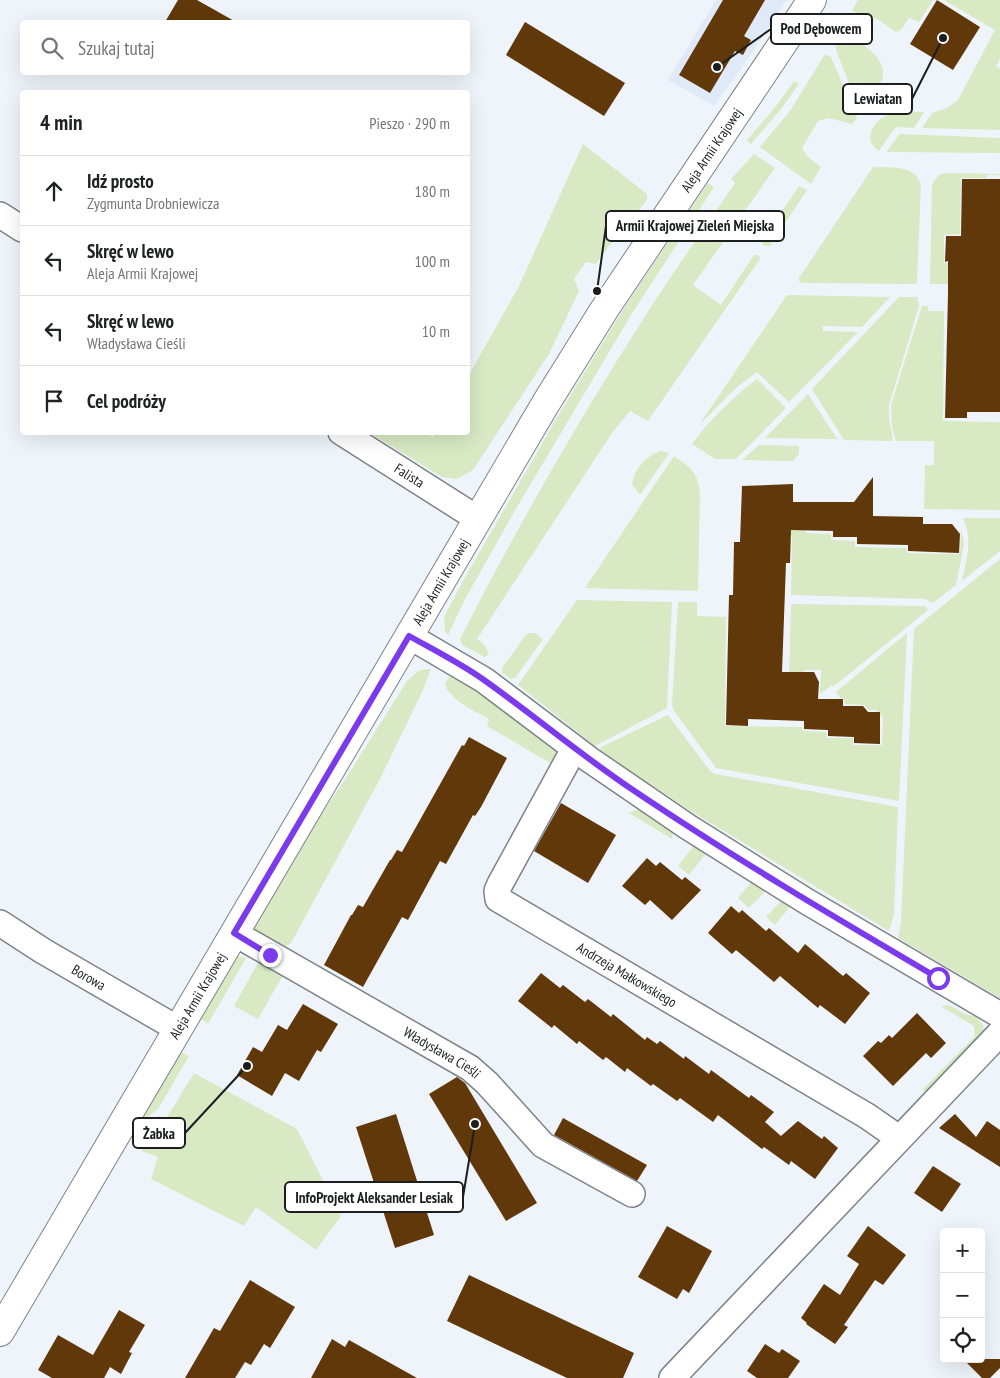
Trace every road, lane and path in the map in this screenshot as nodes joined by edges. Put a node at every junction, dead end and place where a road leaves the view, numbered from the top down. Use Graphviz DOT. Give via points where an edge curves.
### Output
graph roads {
  1 [pos="812,0"];
  2 [pos="0,215"];
  3 [pos="20,228"];
  4 [pos="347,435"];
  5 [pos="478,519"];
  6 [pos="409,636"];
  7 [pos="574,749"];
  8 [pos="0,923"];
  9 [pos="234,933"];
  10 [pos="1000,1015"];
  11 [pos="178,1029"];
  12 [pos="1000,1033"];
  13 [pos="898,1139"];
  14 [pos="632,1194"];
  15 [pos="0,1332"];
  16 [pos="672,1378"];
  1 -- 5 [label="street, Aleja Armii Krajowej" via="604,310"];
  2 -- 3 [label="street"];
  4 -- 5 [label="street, Falista"];
  5 -- 6 [label="street, Aleja Armii Krajowej"];
  6 -- 7 [label="street" via="484,680"];
  6 -- 9 [label="street, Aleja Armii Krajowej"];
  7 -- 10 [label="street" via="754,869"];
  7 -- 13 [label="street, Andrzeja Małkowskiego" via="500,884 498,899 867,1116"];
  8 -- 11 [label="street, Borowa"];
  9 -- 11 [label="street, Aleja Armii Krajowej"];
  9 -- 14 [label="street, Władysława Cieśli" via="470,1068 487,1082 543,1145"];
  11 -- 15 [label="street, Aleja Armii Krajowej"];
  12 -- 13 [label="street"];
  13 -- 16 [label="street"];
}
